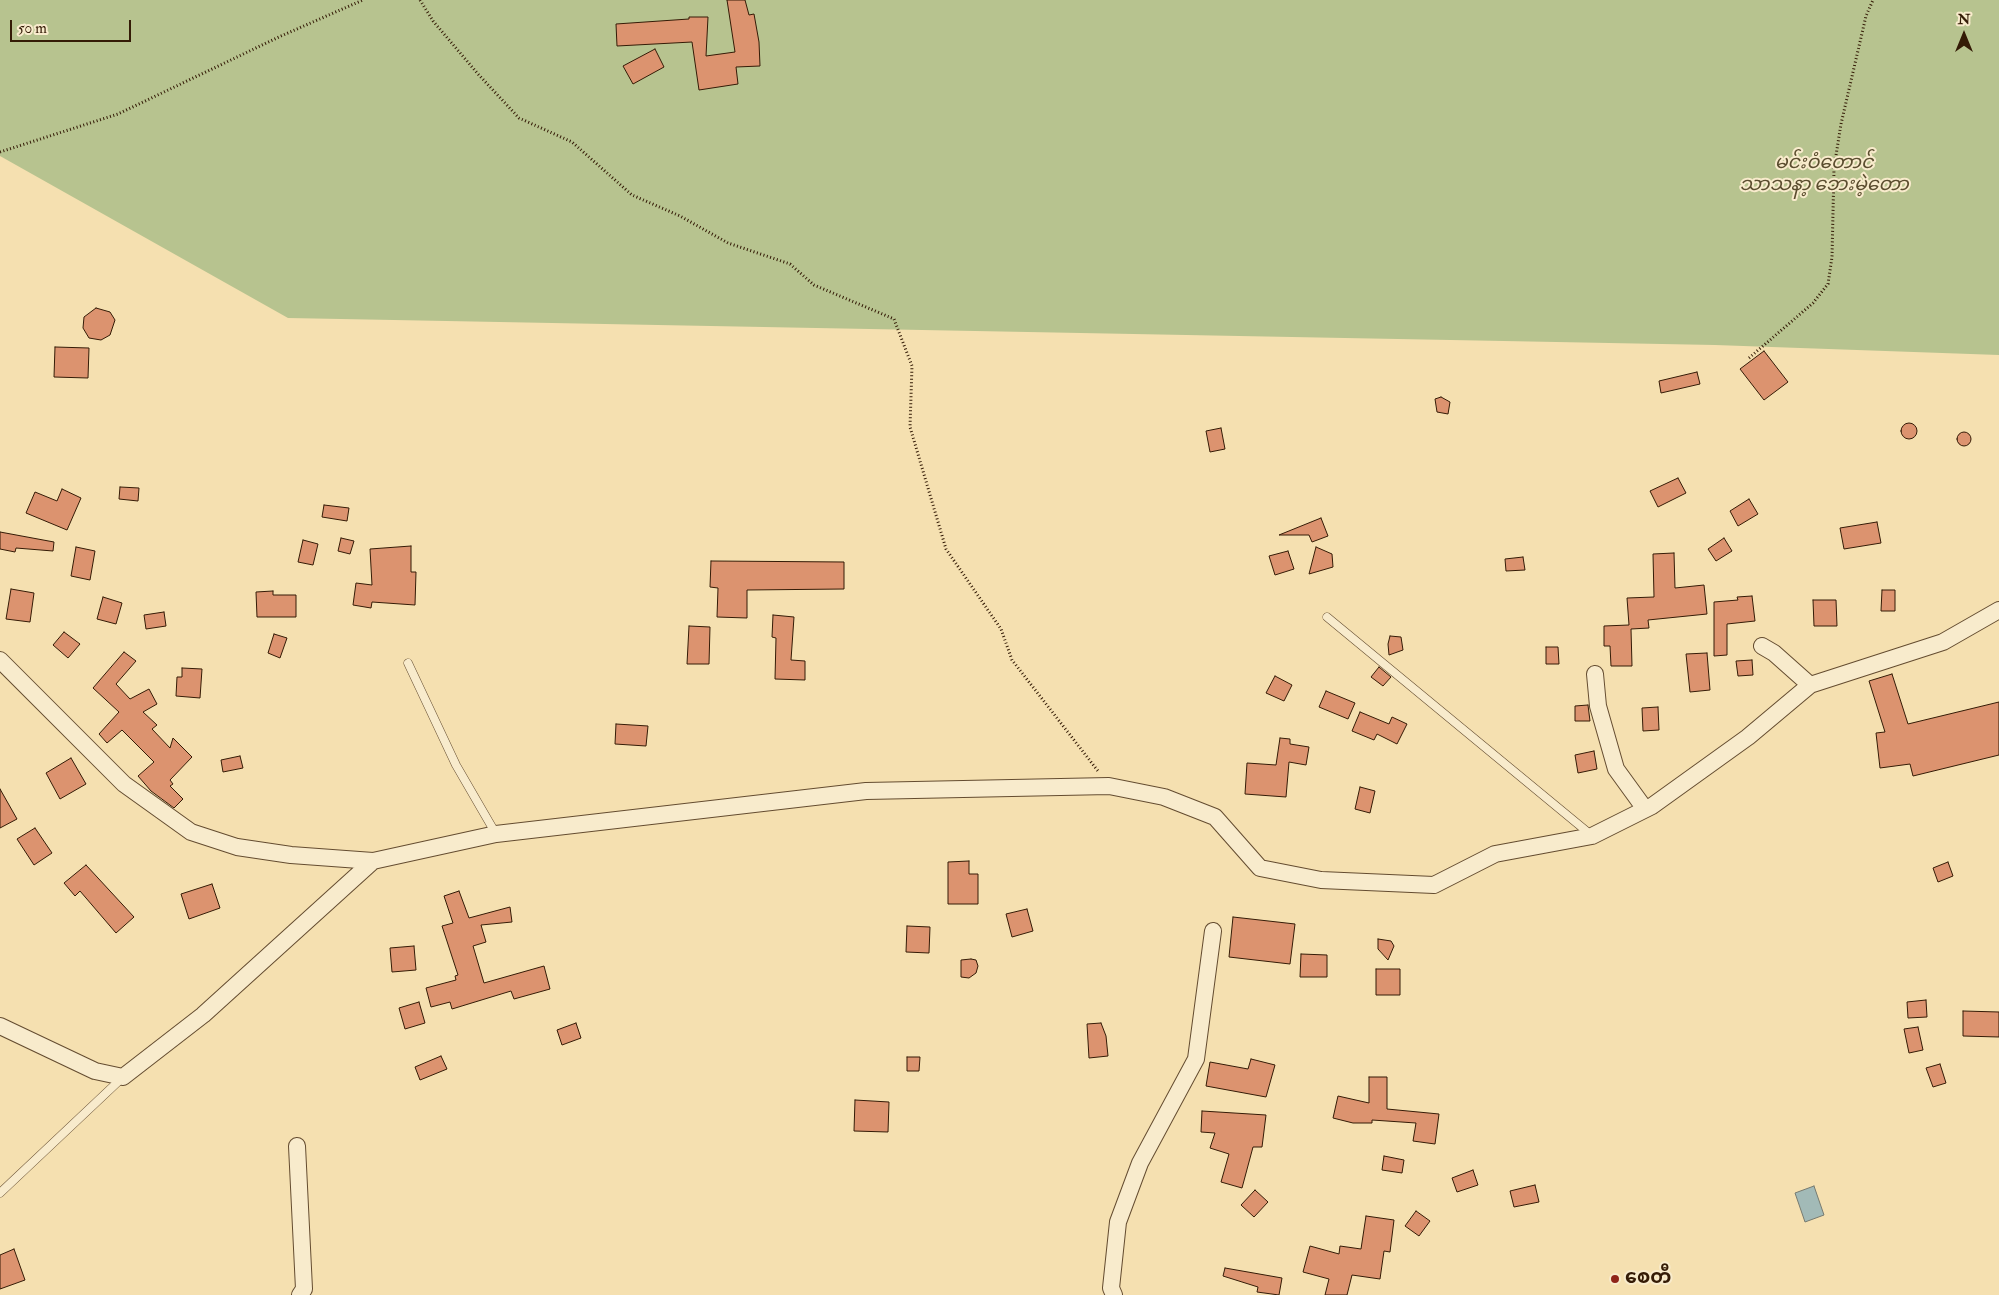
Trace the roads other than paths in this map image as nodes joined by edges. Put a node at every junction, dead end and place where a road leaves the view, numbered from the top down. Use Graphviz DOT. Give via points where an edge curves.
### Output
graph roads {
  1 [pos="1999,610"];
  2 [pos="1327,617"];
  3 [pos="1762,646"];
  4 [pos="0,660"];
  5 [pos="408,663"];
  6 [pos="1595,674"];
  7 [pos="1810,685"];
  8 [pos="1644,809"];
  9 [pos="496,834"];
  10 [pos="1592,836"];
  11 [pos="373,861"];
  12 [pos="1212,930"];
  13 [pos="0,1026"];
  14 [pos="123,1077"];
  15 [pos="297,1146"];
  16 [pos="0,1192"];
  17 [pos="300,1295"];
  18 [pos="1114,1295"];
  1 -- 7 [label="street" via="1943,642"];
  2 -- 10 [label="lane"];
  3 -- 7 [label="street"];
  4 -- 11 [label="street" via="124,784 191,832 237,847"];
  5 -- 9 [label="lane" via="456,765"];
  6 -- 8 [label="street" via="1598,706 1616,769"];
  7 -- 8 [label="street" via="1748,737"];
  8 -- 10 [label="street"];
  9 -- 10 [label="street" via="866,791 1109,786 1164,797 1215,817 1260,868 1321,880 1434,885 1495,854"];
  9 -- 11 [label="street"];
  11 -- 14 [label="street" via="203,1015"];
  12 -- 18 [label="street" via="1196,1059 1140,1163 1118,1222 1111,1288"];
  13 -- 14 [label="street" via="95,1071"];
  14 -- 16 [label="lane"];
  15 -- 17 [label="street" via="304,1289"];
}
